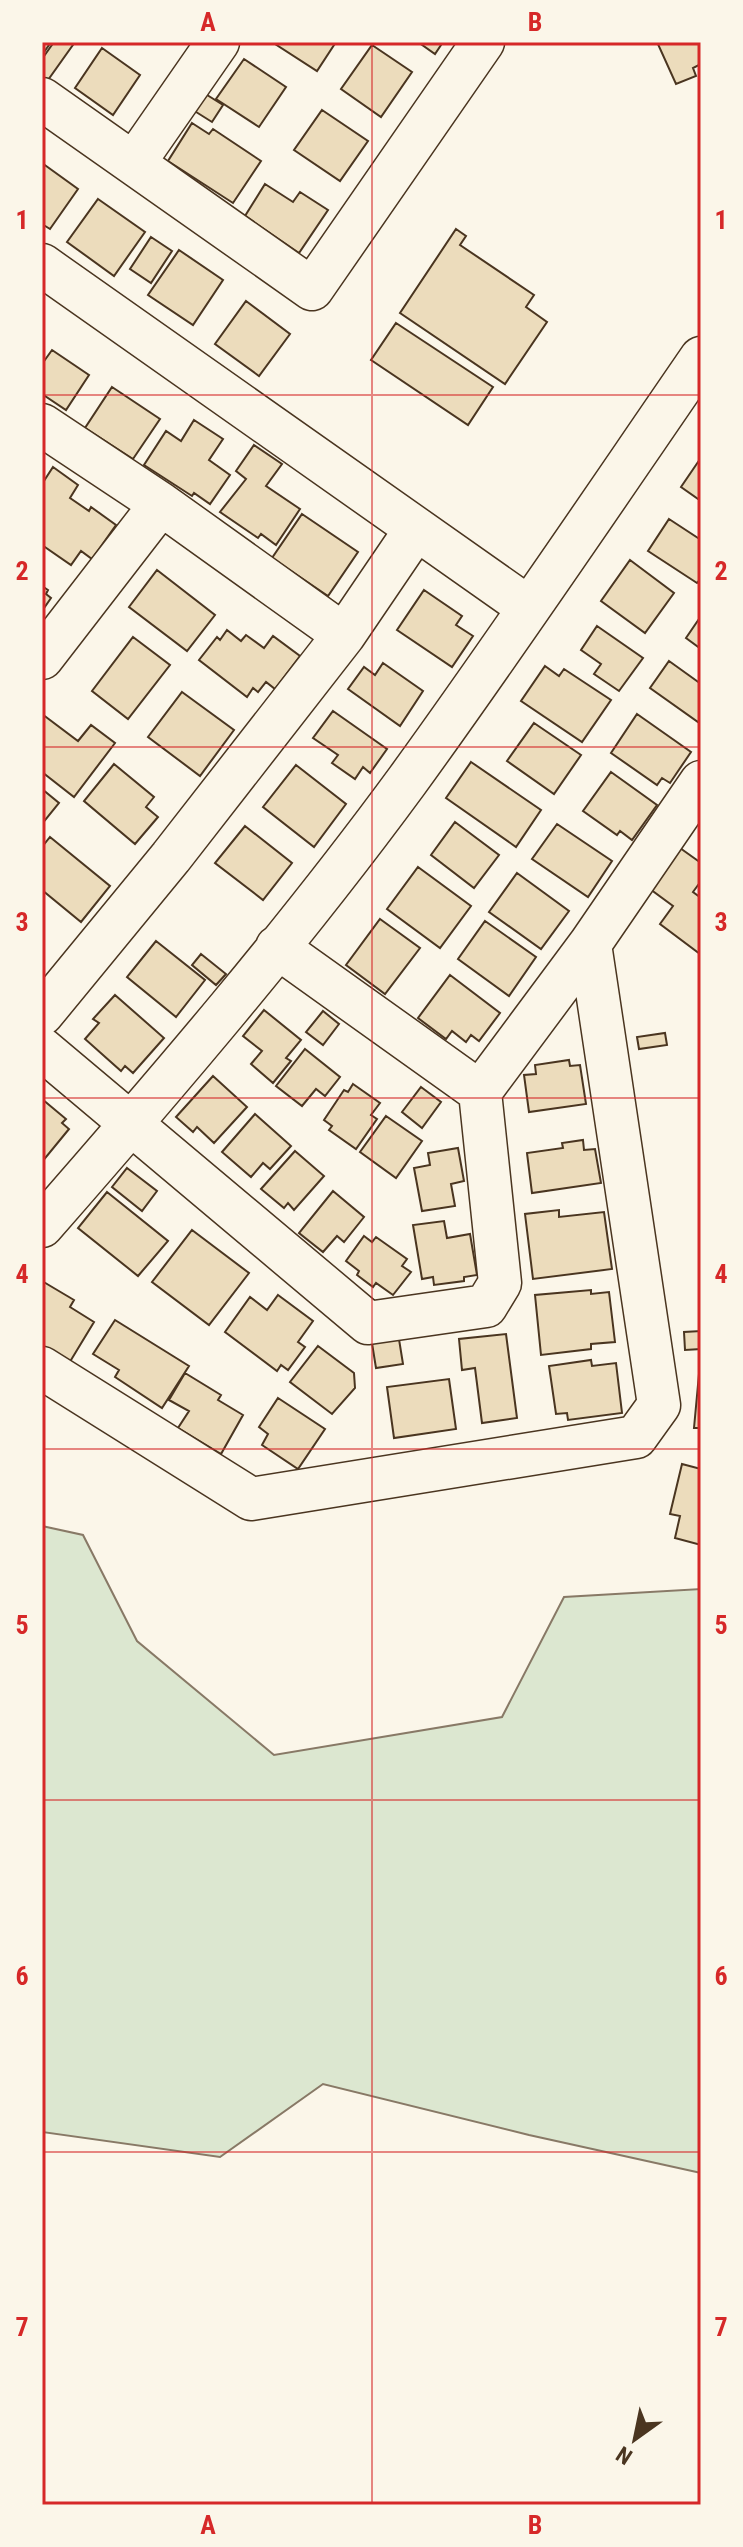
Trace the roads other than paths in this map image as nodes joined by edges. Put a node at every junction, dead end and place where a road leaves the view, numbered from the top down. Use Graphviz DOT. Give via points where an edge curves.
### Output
graph roads {
  1 [pos="218,42"];
  2 [pos="483,42"];
  3 [pos="42,99"];
  4 [pos="134,163"];
  5 [pos="42,265"];
  6 [pos="701,358"];
  7 [pos="42,425"];
  8 [pos="161,504"];
  9 [pos="416,529"];
  10 [pos="529,608"];
  11 [pos="344,635"];
  12 [pos="42,658"];
  13 [pos="701,782"];
  14 [pos="590,944"];
  15 [pos="277,947"];
  16 [pos="42,1014"];
  17 [pos="42,1049"];
  18 [pos="480,1092"];
  19 [pos="132,1123"];
  20 [pos="42,1226"];
  21 [pos="42,1368"];
  1 -- 4 [label="street"];
  2 -- 4 [label="street" via="312,289"];
  3 -- 4 [label="street"];
  5 -- 9 [label="street"];
  6 -- 10 [label="street"];
  7 -- 8 [label="street"];
  8 -- 11 [label="street"];
  8 -- 12 [label="street"];
  9 -- 10 [label="street"];
  9 -- 11 [label="street"];
  10 -- 15 [label="street" via="406,782"];
  11 -- 16 [label="street"];
  13 -- 14 [label="street"];
  14 -- 18 [label="street"];
  14 -- 21 [label="street" via="659,1405 636,1437 251,1499"];
  15 -- 18 [label="street"];
  15 -- 19 [label="street"];
  17 -- 19 [label="street"];
  18 -- 19 [label="street" via="500,1283 486,1306 368,1323"];
  19 -- 20 [label="street"];
}
